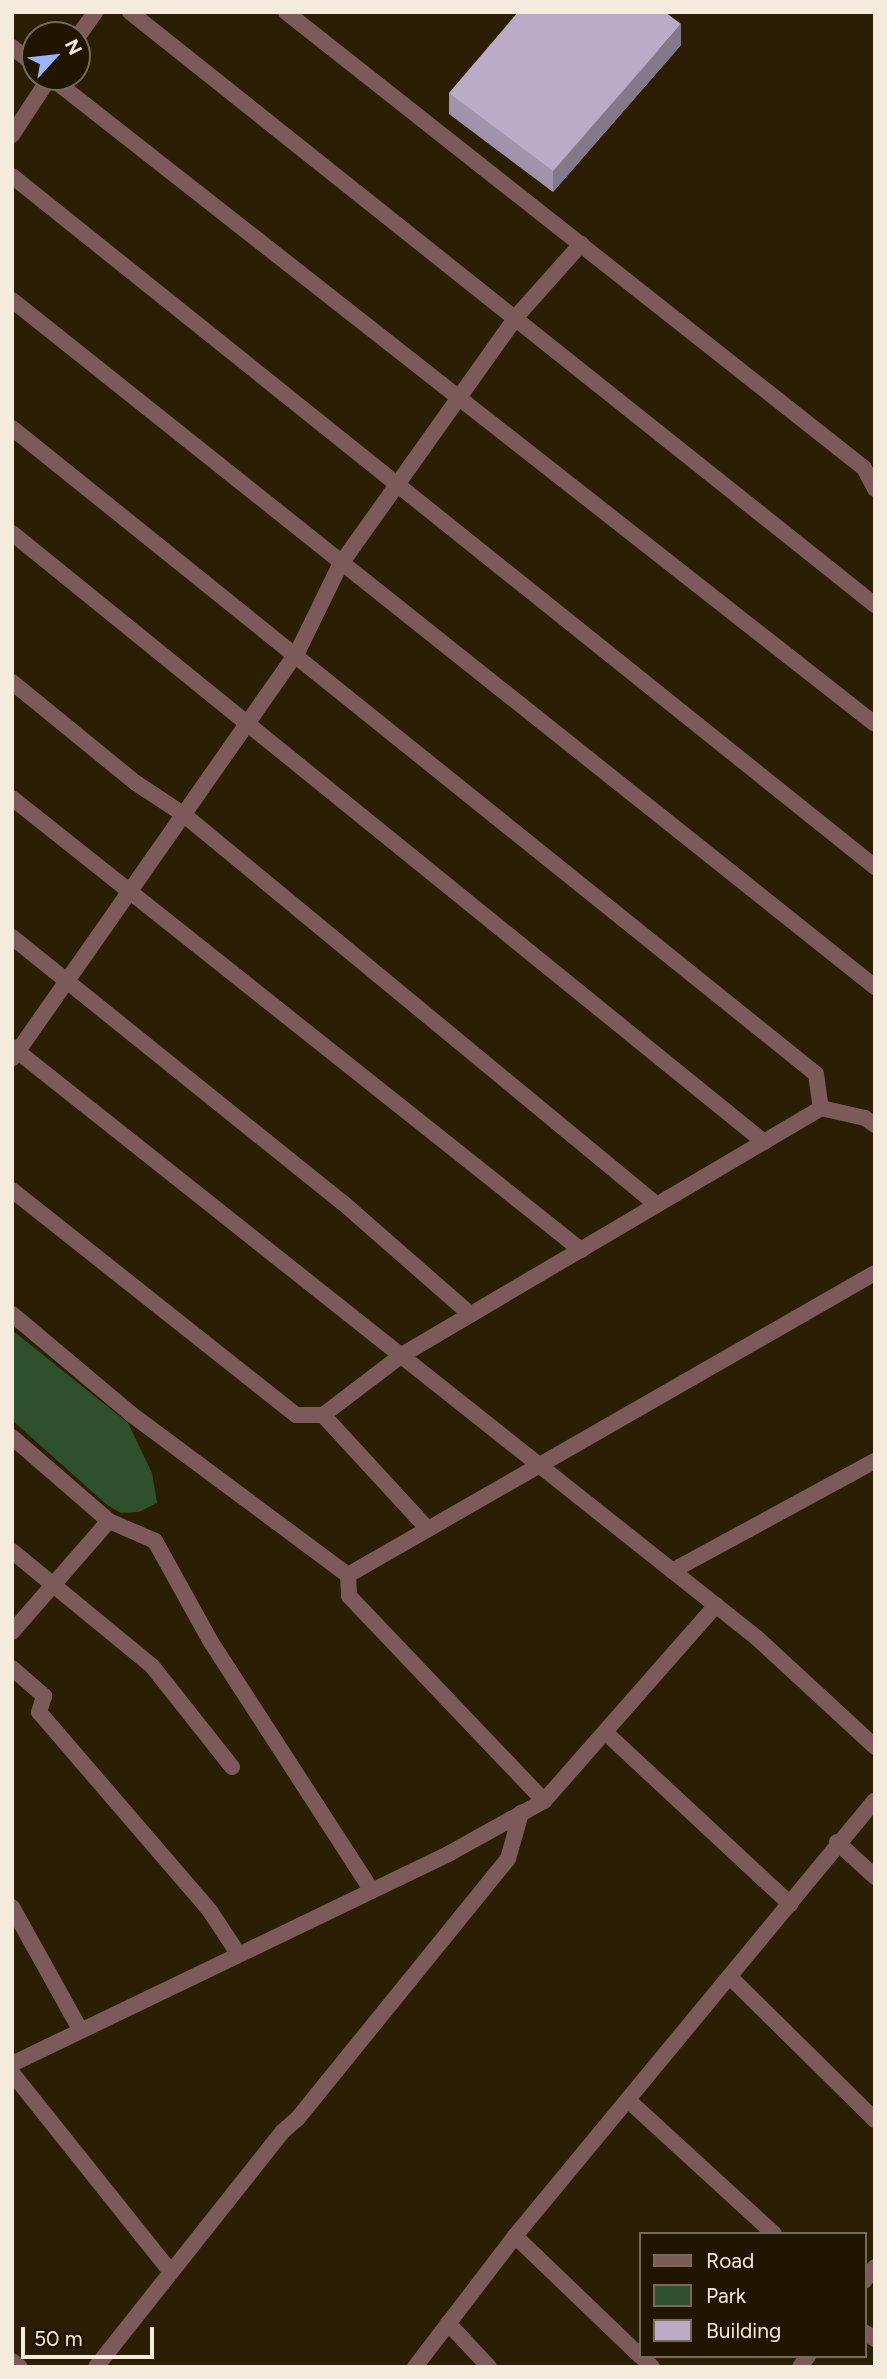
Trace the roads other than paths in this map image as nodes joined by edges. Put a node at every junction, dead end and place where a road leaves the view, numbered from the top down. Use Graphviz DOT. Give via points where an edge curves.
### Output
graph roads {
  1 [pos="130,12"];
  2 [pos="286,12"];
  3 [pos="41,91"];
  4 [pos="68,91"];
  5 [pos="12,135"];
  6 [pos="12,176"];
  7 [pos="581,244"];
  8 [pos="12,300"];
  9 [pos="516,317"];
  10 [pos="459,398"];
  11 [pos="12,428"];
  12 [pos="869,466"];
  13 [pos="401,484"];
  14 [pos="875,489"];
  15 [pos="12,533"];
  16 [pos="340,565"];
  17 [pos="875,605"];
  18 [pos="297,653"];
  19 [pos="12,682"];
  20 [pos="248,724"];
  21 [pos="875,724"];
  22 [pos="12,798"];
  23 [pos="183,814"];
  24 [pos="875,867"];
  25 [pos="130,892"];
  26 [pos="12,937"];
  27 [pos="67,981"];
  28 [pos="875,988"];
  29 [pos="14,1052"];
  30 [pos="821,1108"];
  31 [pos="875,1125"];
  32 [pos="764,1142"];
  33 [pos="12,1189"];
  34 [pos="657,1205"];
  35 [pos="581,1250"];
  36 [pos="875,1273"];
  37 [pos="12,1314"];
  38 [pos="471,1315"];
  39 [pos="401,1355"];
  40 [pos="323,1415"];
  41 [pos="12,1437"];
  42 [pos="875,1461"];
  43 [pos="539,1465"];
  44 [pos="109,1521"];
  45 [pos="428,1529"];
  46 [pos="12,1551"];
  47 [pos="672,1570"];
  48 [pos="348,1574"];
  49 [pos="52,1584"];
  50 [pos="716,1605"];
  51 [pos="12,1632"];
  52 [pos="12,1668"];
  53 [pos="605,1732"];
  54 [pos="875,1747"];
  55 [pos="232,1767"];
  56 [pos="875,1800"];
  57 [pos="544,1801"];
  58 [pos="521,1813"];
  59 [pos="837,1842"];
  60 [pos="875,1877"];
  61 [pos="371,1889"];
  62 [pos="790,1904"];
  63 [pos="12,1907"];
  64 [pos="237,1952"];
  65 [pos="730,1977"];
  66 [pos="80,2029"];
  67 [pos="12,2064"];
  68 [pos="12,2073"];
  69 [pos="628,2100"];
  70 [pos="875,2120"];
  71 [pos="773,2232"];
  72 [pos="515,2236"];
  73 [pos="171,2272"];
  74 [pos="448,2323"];
  75 [pos="638,2354"];
  76 [pos="12,2361"];
  77 [pos="20,2367"];
  78 [pos="96,2367"];
  79 [pos="415,2367"];
  80 [pos="489,2367"];
  1 -- 9 [label="street"];
  2 -- 7 [label="street"];
  3 -- 5 [label="street"];
  4 -- 10 [label="street"];
  6 -- 13 [label="street"];
  7 -- 9 [label="street"];
  7 -- 12 [label="street"];
  8 -- 16 [label="street"];
  9 -- 10 [label="street"];
  9 -- 17 [label="street"];
  10 -- 13 [label="street"];
  10 -- 21 [label="street"];
  11 -- 18 [label="street"];
  12 -- 14 [label="street"];
  13 -- 16 [label="street"];
  13 -- 24 [label="street"];
  15 -- 20 [label="street"];
  16 -- 18 [label="street"];
  16 -- 28 [label="street"];
  18 -- 20 [label="street"];
  18 -- 30 [label="street" via="816,1074"];
  19 -- 23 [label="street" via="136,783"];
  20 -- 23 [label="street"];
  20 -- 32 [label="street"];
  22 -- 25 [label="street"];
  23 -- 25 [label="street"];
  23 -- 34 [label="street"];
  25 -- 27 [label="street"];
  25 -- 35 [label="street"];
  26 -- 27 [label="street"];
  27 -- 29 [label="street"];
  27 -- 38 [label="street" via="342,1202"];
  29 -- 39 [label="street"];
  30 -- 31 [label="street" via="865,1118"];
  30 -- 32 [label="street"];
  32 -- 34 [label="street"];
  33 -- 40 [label="street" via="296,1415"];
  34 -- 35 [label="street"];
  35 -- 38 [label="street"];
  36 -- 43 [label="street"];
  37 -- 48 [label="street" via="69,1357 131,1414"];
  38 -- 39 [label="street"];
  39 -- 40 [label="street"];
  39 -- 43 [label="street"];
  40 -- 45 [label="street"];
  41 -- 44 [label="street"];
  42 -- 47 [label="street"];
  43 -- 45 [label="street"];
  43 -- 47 [label="street"];
  44 -- 49 [label="street"];
  44 -- 61 [label="street" via="155,1541 211,1642"];
  45 -- 48 [label="street"];
  46 -- 49 [label="street"];
  47 -- 50 [label="street"];
  48 -- 57 [label="street" via="349,1596"];
  49 -- 51 [label="street"];
  49 -- 55 [label="street" via="152,1666"];
  50 -- 53 [label="street"];
  50 -- 54 [label="street"];
  52 -- 64 [label="street" via="44,1696 39,1712 209,1911"];
  53 -- 57 [label="street"];
  53 -- 62 [label="street"];
  56 -- 59 [label="street"];
  57 -- 58 [label="street"];
  58 -- 61 [label="street"];
  58 -- 73 [label="street" via="508,1859"];
  59 -- 60 [label="street"];
  59 -- 62 [label="street"];
  61 -- 64 [label="street"];
  62 -- 65 [label="street"];
  63 -- 66 [label="street"];
  64 -- 66 [label="street"];
  65 -- 69 [label="street"];
  65 -- 70 [label="street"];
  66 -- 67 [label="street"];
  68 -- 73 [label="street"];
  69 -- 71 [label="street"];
  69 -- 72 [label="street"];
  72 -- 74 [label="street"];
  72 -- 75 [label="street"];
  73 -- 78 [label="street"];
  74 -- 79 [label="street"];
  74 -- 80 [label="street"];
  76 -- 77 [label="street"];
}
